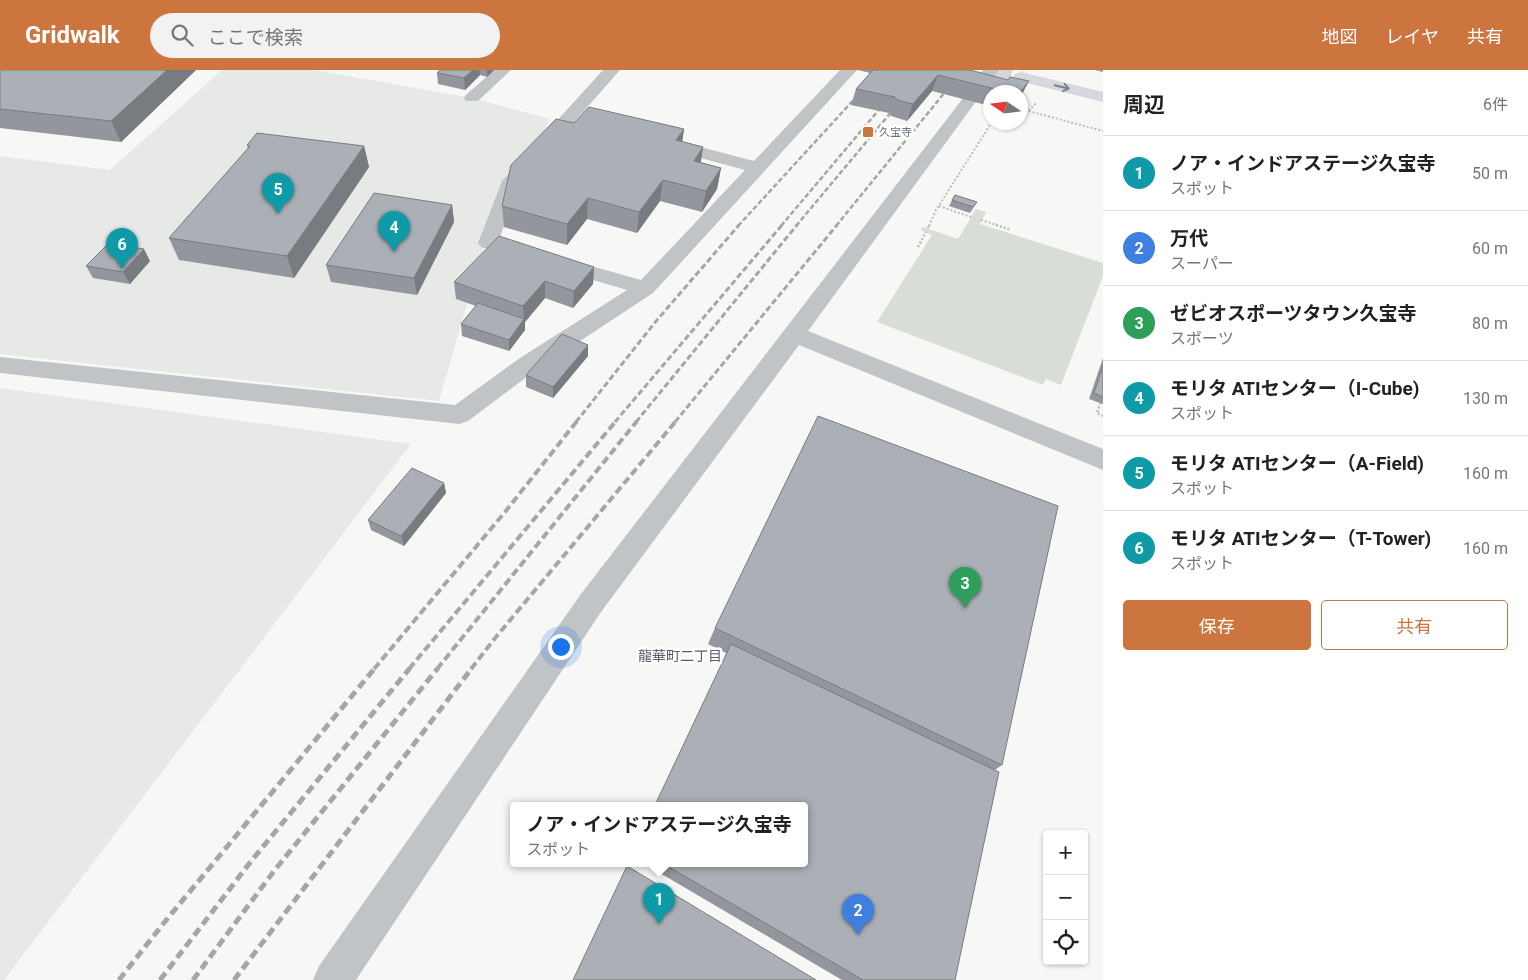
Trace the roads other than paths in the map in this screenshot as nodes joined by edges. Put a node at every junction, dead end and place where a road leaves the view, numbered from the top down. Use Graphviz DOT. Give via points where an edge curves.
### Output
graph roads {
  1 [pos="503,70"];
  2 [pos="612,70"];
  3 [pos="849,70"];
  4 [pos="991,70"];
  5 [pos="1021,77"];
  6 [pos="1103,97"];
  7 [pos="472,98"];
  8 [pos="571,118"];
  9 [pos="589,123"];
  10 [pos="654,140"];
  11 [pos="756,167"];
  12 [pos="645,288"];
  13 [pos="794,334"];
  14 [pos="0,365"];
  15 [pos="1103,460"];
  16 [pos="332,980"];
  1 -- 7 [label="street"];
  2 -- 8 [label="street"];
  3 -- 11 [label="street"];
  4 -- 13 [label="street"];
  5 -- 6 [label="main road, one-way"];
  8 -- 9 [label="street"];
  8 -- 12 [label="street" via="508,185 488,243"];
  10 -- 11 [label="street"];
  11 -- 12 [label="street"];
  12 -- 14 [label="street" via="528,364 459,415"];
  13 -- 15 [label="street"];
  13 -- 16 [label="street" via="591,603"];
}
